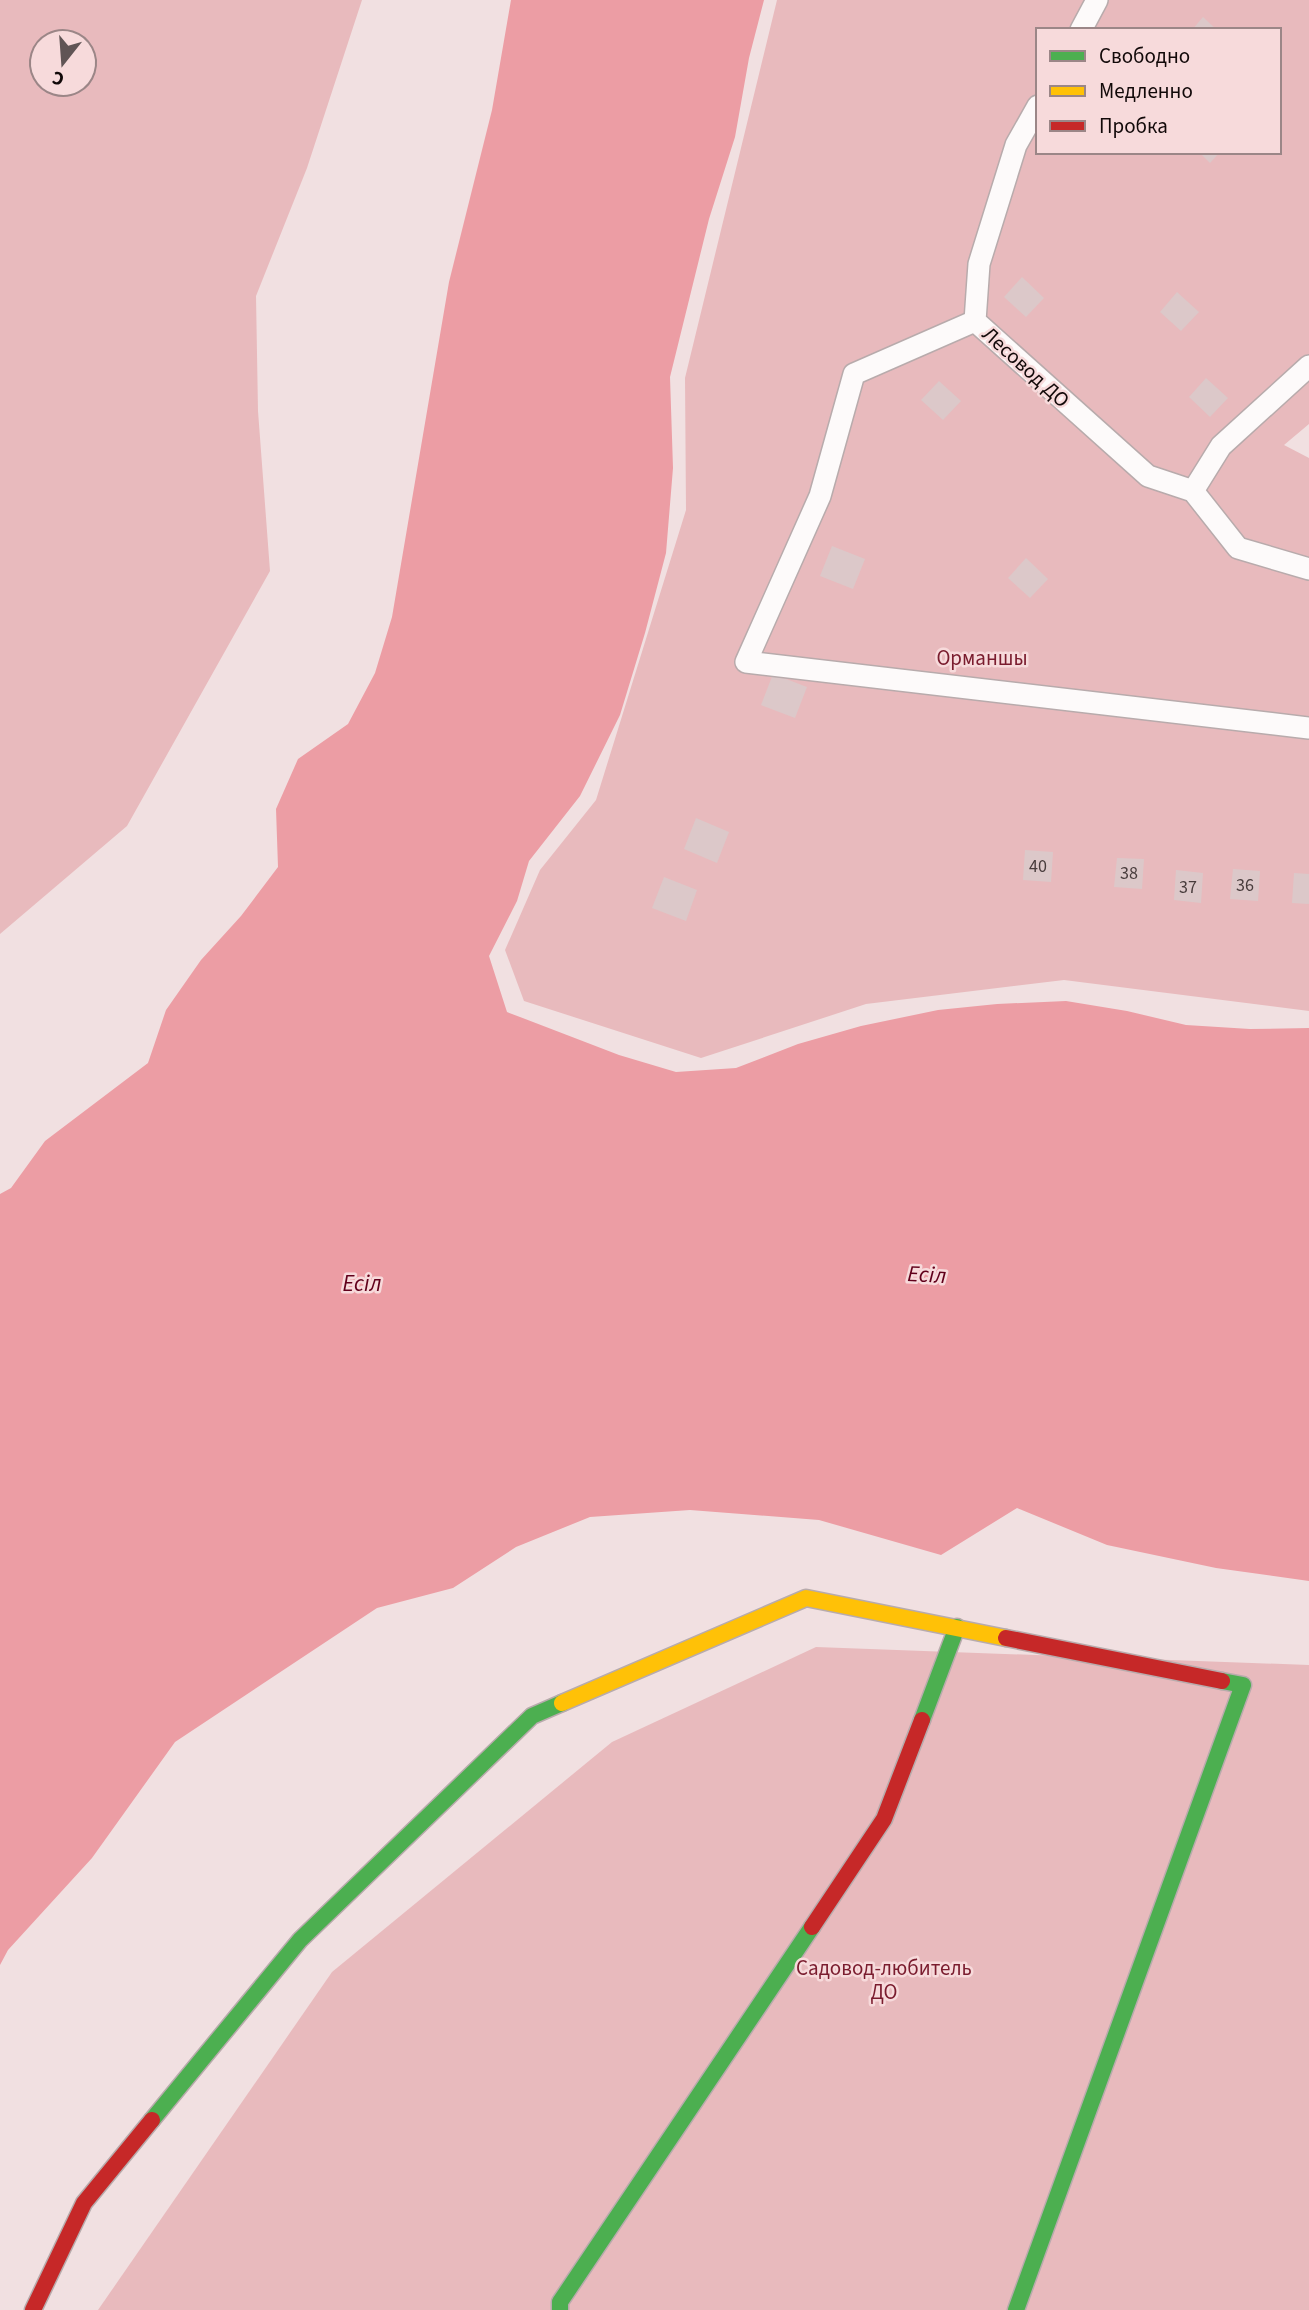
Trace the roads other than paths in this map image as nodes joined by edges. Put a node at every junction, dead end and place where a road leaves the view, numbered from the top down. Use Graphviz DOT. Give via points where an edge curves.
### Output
graph roads {
  1 [pos="1097,0"];
  2 [pos="1082,28"];
  3 [pos="1036,110"];
  4 [pos="975,321"];
  5 [pos="1309,366"];
  6 [pos="1193,491"];
  7 [pos="1309,569"];
  8 [pos="1309,728"];
  9 [pos="957,1628"];
  10 [pos="33,2310"];
  11 [pos="560,2310"];
  12 [pos="1016,2310"];
  1 -- 2 [label="lane"];
  3 -- 4 [label="lane, Лесовод ДО" via="1016,145 979,264"];
  4 -- 6 [label="lane, Лесовод ДО" via="1148,476"];
  4 -- 8 [label="lane" via="854,374 820,496 746,662"];
  5 -- 6 [label="lane" via="1221,446"];
  6 -- 7 [label="lane" via="1238,548"];
  9 -- 10 [label="street" via="806,1598 532,1716 300,1940 84,2203"];
  9 -- 11 [label="street" via="884,1819 560,2302"];
  9 -- 12 [label="street" via="1244,1685"];
}
